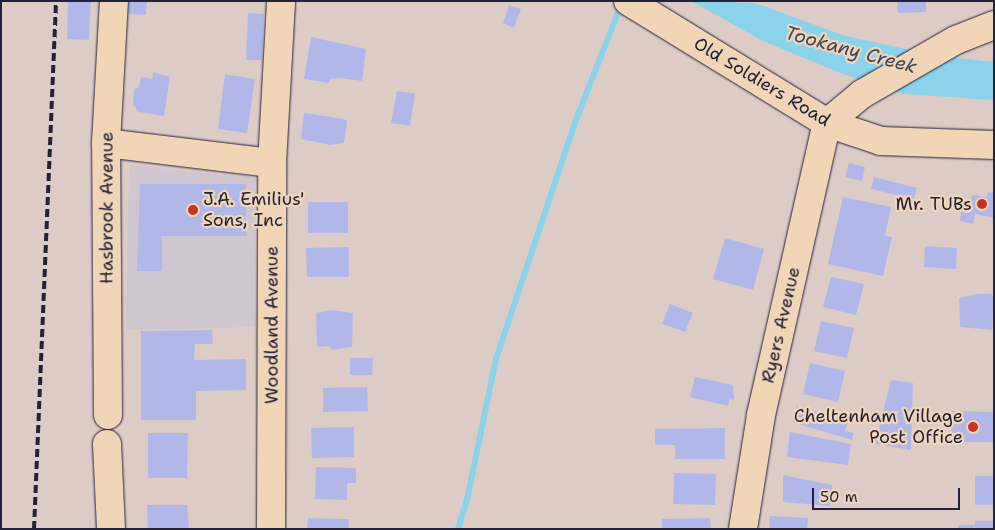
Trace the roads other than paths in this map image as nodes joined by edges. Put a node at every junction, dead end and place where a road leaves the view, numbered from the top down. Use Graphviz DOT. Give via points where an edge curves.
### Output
graph roads {
  1 [pos="114,1"];
  2 [pos="281,1"];
  3 [pos="636,7"];
  4 [pos="994,25"];
  5 [pos="827,123"];
  6 [pos="106,144"];
  7 [pos="994,145"];
  8 [pos="272,163"];
  9 [pos="108,415"];
  10 [pos="107,444"];
  11 [pos="111,529"];
  12 [pos="272,529"];
  13 [pos="743,529"];
  1 -- 6 [label="street, Hasbrook Avenue"];
  2 -- 8 [label="street, Woodland Avenue"];
  3 -- 5 [label="street, Old Soldiers Road"];
  4 -- 5 [label="street" via="956,40 862,94"];
  5 -- 7 [label="street, Old Soldiers Road" via="881,141"];
  5 -- 13 [label="street, Ryers Avenue" via="760,415"];
  6 -- 8 [label="street"];
  6 -- 9 [label="street, Hasbrook Avenue"];
  8 -- 12 [label="street, Woodland Avenue"];
  10 -- 11 [label="street"];
}
